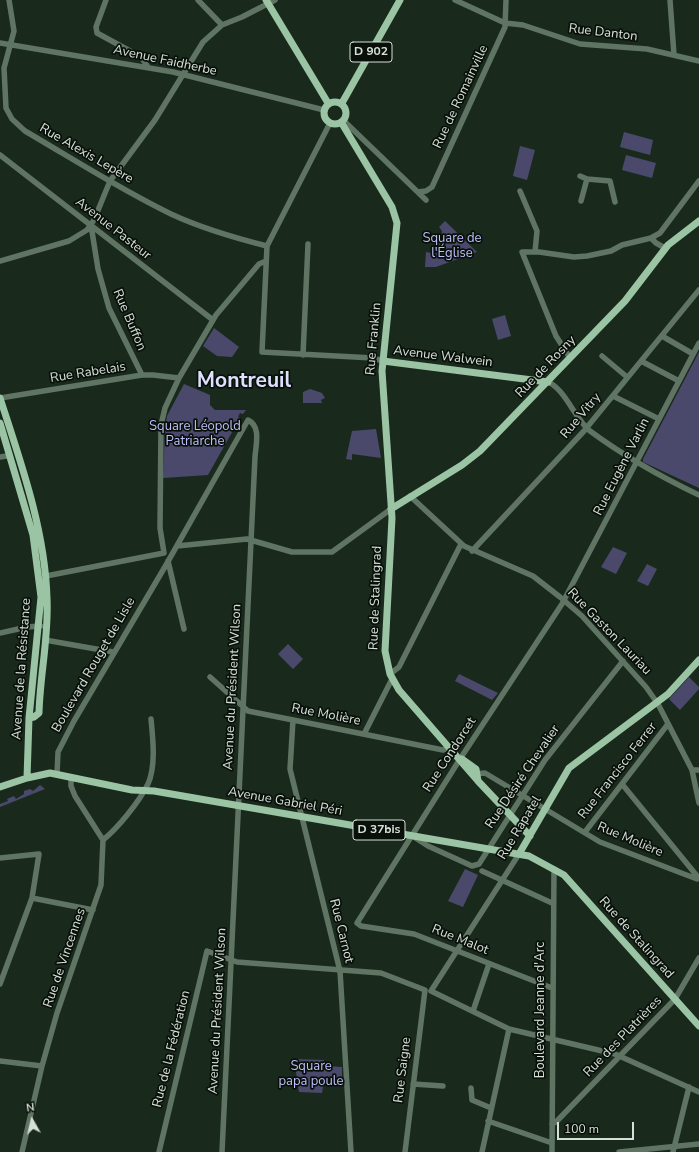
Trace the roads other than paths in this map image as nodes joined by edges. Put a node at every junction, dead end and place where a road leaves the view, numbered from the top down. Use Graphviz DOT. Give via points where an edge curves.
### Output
graph roads {
  1 [pos="9,0"];
  2 [pos="106,0"];
  3 [pos="198,0"];
  4 [pos="400,0"];
  5 [pos="455,0"];
  6 [pos="506,0"];
  7 [pos="670,0"];
  8 [pos="270,1"];
  9 [pos="505,23"];
  10 [pos="222,25"];
  11 [pos="0,43"];
  12 [pos="11,44"];
  13 [pos="134,53"];
  14 [pos="674,55"];
  15 [pos="699,61"];
  16 [pos="136,65"];
  17 [pos="148,67"];
  18 [pos="183,74"];
  19 [pos="328,103"];
  20 [pos="342,104"];
  21 [pos="324,110"];
  22 [pos="342,121"];
  23 [pos="330,123"];
  24 [pos="0,155"];
  25 [pos="580,176"];
  26 [pos="588,179"];
  27 [pos="110,181"];
  28 [pos="699,182"];
  29 [pos="520,191"];
  30 [pos="418,192"];
  31 [pos="425,198"];
  32 [pos="581,201"];
  33 [pos="615,202"];
  34 [pos="699,221"];
  35 [pos="90,225"];
  36 [pos="651,238"];
  37 [pos="308,244"];
  38 [pos="267,246"];
  39 [pos="665,248"];
  40 [pos="535,252"];
  41 [pos="0,261"];
  42 [pos="266,261"];
  43 [pos="699,290"];
  44 [pos="213,320"];
  45 [pos="662,336"];
  46 [pos="699,343"];
  47 [pos="693,354"];
  48 [pos="302,355"];
  49 [pos="602,356"];
  50 [pos="570,358"];
  51 [pos="383,361"];
  52 [pos="641,361"];
  53 [pos="142,375"];
  54 [pos="627,377"];
  55 [pos="179,378"];
  56 [pos="679,381"];
  57 [pos="548,382"];
  58 [pos="613,396"];
  59 [pos="1,398"];
  60 [pos="659,419"];
  61 [pos="248,420"];
  62 [pos="0,423"];
  63 [pos="586,428"];
  64 [pos="7,456"];
  65 [pos="0,458"];
  66 [pos="637,462"];
  67 [pos="699,495"];
  68 [pos="410,496"];
  69 [pos="391,509"];
  70 [pos="180,538"];
  71 [pos="252,540"];
  72 [pos="461,544"];
  73 [pos="177,546"];
  74 [pos="472,551"];
  75 [pos="167,556"];
  76 [pos="46,576"];
  77 [pos="564,600"];
  78 [pos="42,627"];
  79 [pos="184,629"];
  80 [pos="0,633"];
  81 [pos="45,640"];
  82 [pos="113,652"];
  83 [pos="699,660"];
  84 [pos="623,661"];
  85 [pos="391,676"];
  86 [pos="210,677"];
  87 [pos="657,701"];
  88 [pos="243,707"];
  89 [pos="29,718"];
  90 [pos="151,719"];
  91 [pos="293,720"];
  92 [pos="668,724"];
  93 [pos="364,734"];
  94 [pos="449,747"];
  95 [pos="460,759"];
  96 [pos="692,770"];
  97 [pos="699,770"];
  98 [pos="57,774"];
  99 [pos="475,774"];
  100 [pos="71,777"];
  101 [pos="27,778"];
  102 [pos="622,784"];
  103 [pos="0,787"];
  104 [pos="144,790"];
  105 [pos="523,796"];
  106 [pos="699,803"];
  107 [pos="238,806"];
  108 [pos="546,809"];
  109 [pos="510,815"];
  110 [pos="302,816"];
  111 [pos="585,832"];
  112 [pos="412,835"];
  113 [pos="530,836"];
  114 [pos="103,840"];
  115 [pos="488,849"];
  116 [pos="519,854"];
  117 [pos="0,858"];
  118 [pos="554,869"];
  119 [pos="482,871"];
  120 [pos="698,878"];
  121 [pos="502,881"];
  122 [pos="32,898"];
  123 [pos="552,903"];
  124 [pos="94,910"];
  125 [pos="357,923"];
  126 [pos="456,950"];
  127 [pos="699,958"];
  128 [pos="231,960"];
  129 [pos="489,964"];
  130 [pos="340,971"];
  131 [pos="0,984"];
  132 [pos="552,988"];
  133 [pos="428,991"];
  134 [pos="675,999"];
  135 [pos="473,1011"];
  136 [pos="699,1026"];
  137 [pos="509,1029"];
  138 [pos="552,1039"];
  139 [pos="620,1057"];
  140 [pos="0,1061"];
  141 [pos="42,1066"];
  142 [pos="413,1084"];
  143 [pos="443,1086"];
  144 [pos="689,1087"];
  145 [pos="471,1088"];
  146 [pos="699,1092"];
  147 [pos="491,1108"];
  148 [pos="488,1121"];
  149 [pos="552,1124"];
  150 [pos="552,1143"];
  151 [pos="699,1144"];
  152 [pos="674,1149"];
  153 [pos="22,1152"];
  154 [pos="159,1152"];
  155 [pos="222,1152"];
  156 [pos="351,1152"];
  157 [pos="405,1152"];
  158 [pos="482,1152"];
  159 [pos="552,1152"];
  160 [pos="619,1152"];
  1 -- 12 [label="street, Rue Alexis Lepère" via="14,31"];
  2 -- 13 [label="street" via="96,27 97,33"];
  3 -- 10 [label="street"];
  4 -- 20 [label="main road, D 902"];
  5 -- 9 [label="street, Rue Danton"];
  6 -- 9 [label="street, Rue de Romainville"];
  7 -- 14 [label="street"];
  8 -- 10 [label="street"];
  8 -- 19 [label="main road"];
  9 -- 14 [label="street, Rue Danton" via="523,25 580,44 647,49"];
  9 -- 30 [label="street, Rue de Romainville" via="432,186 426,191"];
  10 -- 18 [label="street" via="203,42"];
  11 -- 12 [label="street, Avenue Faidherbe"];
  12 -- 16 [label="street, Avenue Faidherbe"];
  12 -- 27 [label="street, Rue Alexis Lepère" via="4,68 6,108 12,119 25,131"];
  13 -- 16 [label="street" via="138,61"];
  13 -- 17 [label="street" via="141,57"];
  14 -- 15 [label="street, Rue Danton"];
  16 -- 17 [label="street, Avenue Faidherbe"];
  17 -- 18 [label="street, Avenue Faidherbe"];
  18 -- 21 [label="street, Avenue Faidherbe"];
  18 -- 27 [label="street" via="155,120"];
  19 -- 20 [label="main road" via="336,101"];
  19 -- 21 [label="main road"];
  20 -- 22 [label="main road" via="346,114"];
  21 -- 23 [label="main road" via="324,117"];
  22 -- 23 [label="main road"];
  22 -- 30 [label="street"];
  22 -- 51 [label="main road, Rue Franklin" via="397,218"];
  23 -- 38 [label="street"];
  24 -- 35 [label="street, Avenue Pasteur"];
  25 -- 26 [label="street"];
  26 -- 32 [label="street"];
  26 -- 33 [label="street" via="610,181"];
  27 -- 35 [label="street"];
  27 -- 38 [label="street, Rue Alexis Lepère" via="172,215"];
  28 -- 36 [label="street" via="660,233"];
  29 -- 40 [label="street" via="537,231"];
  30 -- 31 [label="street"];
  34 -- 39 [label="main road, Rue de Rosny"];
  35 -- 41 [label="street" via="87,230 69,241"];
  35 -- 44 [label="street, Avenue Pasteur"];
  35 -- 53 [label="street, Rue Buffon" via="98,269 109,308"];
  36 -- 39 [label="street"];
  36 -- 40 [label="street" via="587,256"];
  37 -- 48 [label="street"];
  38 -- 42 [label="street"];
  39 -- 50 [label="main road, Rue de Rosny" via="625,301"];
  40 -- 50 [label="street" via="522,252 556,336"];
  42 -- 44 [label="street" via="259,264"];
  42 -- 48 [label="street, Avenue Walwein" via="262,352"];
  43 -- 45 [label="street, Rue Vitry"];
  44 -- 55 [label="street"];
  45 -- 47 [label="street"];
  45 -- 52 [label="street, Rue Vitry"];
  46 -- 47 [label="street, Rue Eugène Varlin"];
  47 -- 56 [label="street, Rue Eugène Varlin"];
  48 -- 51 [label="street, Avenue Walwein" via="373,358"];
  49 -- 54 [label="street"];
  50 -- 57 [label="main road, Rue de Rosny"];
  51 -- 57 [label="main road, Avenue Walwein"];
  51 -- 69 [label="main road, Rue Franklin"];
  52 -- 54 [label="street, Rue Vitry"];
  52 -- 56 [label="street"];
  53 -- 55 [label="street, Rue Rabelais"];
  53 -- 59 [label="street, Rue Rabelais"];
  54 -- 58 [label="street, Rue Vitry"];
  55 -- 75 [label="street" via="165,408 161,425 160,528"];
  56 -- 60 [label="street, Rue Eugène Varlin"];
  57 -- 63 [label="street" via="556,388"];
  57 -- 68 [label="main road, Rue de Rosny" via="480,451 462,465"];
  58 -- 60 [label="street"];
  58 -- 63 [label="street, Rue Vitry"];
  59 -- 76 [label="main road, Avenue de la Résistance" via="36,518"];
  60 -- 66 [label="street, Rue Eugène Varlin"];
  61 -- 70 [label="street, Boulevard Rouget de Lisle"];
  61 -- 71 [label="street, Avenue du Président Wilson" via="256,427"];
  62 -- 78 [label="main road, Avenue de la Résistance" via="33,535"];
  63 -- 66 [label="street"];
  63 -- 74 [label="street, Rue Vitry"];
  64 -- 65 [label="street"];
  66 -- 67 [label="street"];
  66 -- 77 [label="street, Rue Eugène Varlin"];
  68 -- 69 [label="main road, Rue de Rosny"];
  68 -- 72 [label="street, Rue Gaston Lauriau"];
  69 -- 71 [label="street" via="332,552 292,552"];
  69 -- 85 [label="main road, Rue de Stalingrad" via="385,645"];
  70 -- 73 [label="street, Boulevard Rouget de Lisle"];
  70 -- 75 [label="street, Boulevard Rouget de Lisle"];
  71 -- 73 [label="street"];
  71 -- 88 [label="street, Avenue du Président Wilson"];
  72 -- 74 [label="street, Rue Gaston Lauriau"];
  72 -- 85 [label="street" via="399,667"];
  73 -- 75 [label="street, Boulevard Rouget de Lisle"];
  74 -- 77 [label="street, Rue Gaston Lauriau" via="533,576"];
  75 -- 76 [label="street"];
  75 -- 79 [label="street"];
  75 -- 82 [label="street, Boulevard Rouget de Lisle" via="162,570"];
  76 -- 78 [label="main road, Avenue de la Résistance" via="47,599"];
  77 -- 84 [label="street, Rue Gaston Lauriau"];
  77 -- 95 [label="street, Rue Condorcet"];
  78 -- 80 [label="street"];
  78 -- 81 [label="main road, Avenue de la Résistance"];
  78 -- 89 [label="main road, Avenue de la Résistance"];
  81 -- 82 [label="street"];
  81 -- 89 [label="main road, Avenue de la Résistance" via="40,713"];
  82 -- 98 [label="street, Boulevard Rouget de Lisle" via="58,752"];
  83 -- 87 [label="main road, Rue Rapatel" via="668,694"];
  84 -- 87 [label="street, Rue Gaston Lauriau"];
  84 -- 105 [label="street, Rue Désiré Chevalier" via="545,760"];
  85 -- 93 [label="street"];
  85 -- 94 [label="main road, Rue de Stalingrad" via="399,690"];
  86 -- 88 [label="street, Rue Molière"];
  87 -- 92 [label="street, Rue Gaston Lauriau"];
  87 -- 108 [label="main road, Rue Rapatel" via="569,768"];
  88 -- 91 [label="street, Rue Molière" via="248,711"];
  88 -- 107 [label="street, Avenue du Président Wilson"];
  89 -- 101 [label="main road, Avenue de la Résistance"];
  90 -- 104 [label="street" via="154,756 148,784"];
  91 -- 93 [label="street, Rue Molière"];
  91 -- 110 [label="street, Rue Carnot" via="290,769"];
  92 -- 96 [label="street, Rue Gaston Lauriau"];
  92 -- 102 [label="street, Rue Francisco Ferrer"];
  93 -- 94 [label="street, Rue Molière" via="443,750"];
  94 -- 95 [label="main road, Rue de Stalingrad"];
  95 -- 99 [label="main road, Rue de Stalingrad" via="473,765"];
  95 -- 112 [label="street, Rue Condorcet"];
  96 -- 97 [label="street"];
  96 -- 106 [label="street, Rue Gaston Lauriau"];
  98 -- 100 [label="main road, Avenue Gabriel Péri / D 37bis"];
  98 -- 101 [label="main road, Avenue Gabriel Péri" via="44,773"];
  99 -- 105 [label="street, Rue Molière" via="485,773"];
  99 -- 109 [label="main road" via="478,781"];
  100 -- 104 [label="main road, Avenue Gabriel Péri / D 37bis" via="132,790"];
  100 -- 114 [label="street" via="75,796"];
  101 -- 103 [label="main road, Avenue Gabriel Péri"];
  102 -- 111 [label="street, Rue Francisco Ferrer"];
  102 -- 120 [label="street"];
  104 -- 107 [label="main road, Avenue Gabriel Péri / D 37bis"];
  104 -- 114 [label="street" via="119,825"];
  105 -- 108 [label="street, Rue Molière"];
  105 -- 109 [label="street, Rue Désiré Chevalier"];
  107 -- 110 [label="main road, Avenue Gabriel Péri / D 37bis"];
  107 -- 128 [label="street, Avenue du Président Wilson"];
  108 -- 111 [label="street, Rue Molière"];
  108 -- 113 [label="main road, Rue Rapatel"];
  109 -- 113 [label="main road"];
  109 -- 115 [label="street, Rue Désiré Chevalier"];
  110 -- 112 [label="main road, Avenue Gabriel Péri / D 37bis"];
  110 -- 130 [label="street, Rue Carnot"];
  111 -- 120 [label="street, Rue Molière" via="600,842"];
  112 -- 115 [label="main road, Avenue Gabriel Péri / D 37bis"];
  112 -- 115 [label="street, Rue Désiré Chevalier" via="428,846 472,866 479,864"];
  112 -- 125 [label="street, Rue Condorcet"];
  113 -- 116 [label="main road, Rue Rapatel"];
  114 -- 124 [label="street, Rue de Vincennes" via="101,885"];
  115 -- 116 [label="main road, Avenue Gabriel Péri / D 37bis"];
  116 -- 118 [label="main road, Avenue Gabriel Péri / D 37bis" via="532,857"];
  116 -- 121 [label="street, Rue Rapatel"];
  117 -- 122 [label="street" via="39,854"];
  118 -- 123 [label="street, Boulevard Jeanne d'Arc"];
  118 -- 134 [label="main road, Rue de Stalingrad" via="564,875"];
  119 -- 121 [label="street"];
  121 -- 123 [label="street"];
  121 -- 126 [label="street, Rue Rapatel"];
  122 -- 124 [label="street"];
  122 -- 131 [label="street"];
  123 -- 132 [label="street, Boulevard Jeanne d'Arc"];
  124 -- 141 [label="street, Rue de Vincennes" via="57,1013"];
  125 -- 126 [label="street, Rue Malot" via="361,926 414,934"];
  126 -- 129 [label="street, Rue Malot"];
  126 -- 133 [label="street, Rue Rapatel"];
  127 -- 134 [label="street, Rue des Platrières"];
  128 -- 130 [label="street"];
  128 -- 154 [label="street, Rue de la Fédération" via="207,951"];
  128 -- 155 [label="street, Avenue du Président Wilson"];
  129 -- 132 [label="street, Rue Malot"];
  129 -- 135 [label="street"];
  130 -- 133 [label="street" via="385,974"];
  130 -- 156 [label="street, Rue Carnot"];
  132 -- 138 [label="street, Boulevard Jeanne d'Arc"];
  133 -- 135 [label="street"];
  133 -- 142 [label="street, Rue Saigne" via="423,998"];
  134 -- 136 [label="main road, Rue de Stalingrad"];
  134 -- 139 [label="street, Rue des Platrières"];
  135 -- 137 [label="street"];
  137 -- 138 [label="street"];
  137 -- 147 [label="street"];
  138 -- 139 [label="street"];
  138 -- 149 [label="street, Boulevard Jeanne d'Arc"];
  139 -- 144 [label="street"];
  139 -- 149 [label="street, Rue des Platrières"];
  140 -- 141 [label="street"];
  141 -- 153 [label="street, Rue de Vincennes"];
  142 -- 143 [label="street"];
  142 -- 157 [label="street, Rue Saigne"];
  144 -- 146 [label="street"];
  144 -- 152 [label="street"];
  145 -- 147 [label="street" via="472,1100"];
  147 -- 148 [label="street"];
  148 -- 150 [label="street"];
  148 -- 158 [label="street"];
  149 -- 150 [label="street, Boulevard Jeanne d'Arc"];
  150 -- 159 [label="street, Boulevard Jeanne d'Arc"];
  151 -- 152 [label="street"];
  152 -- 160 [label="street"];
}
